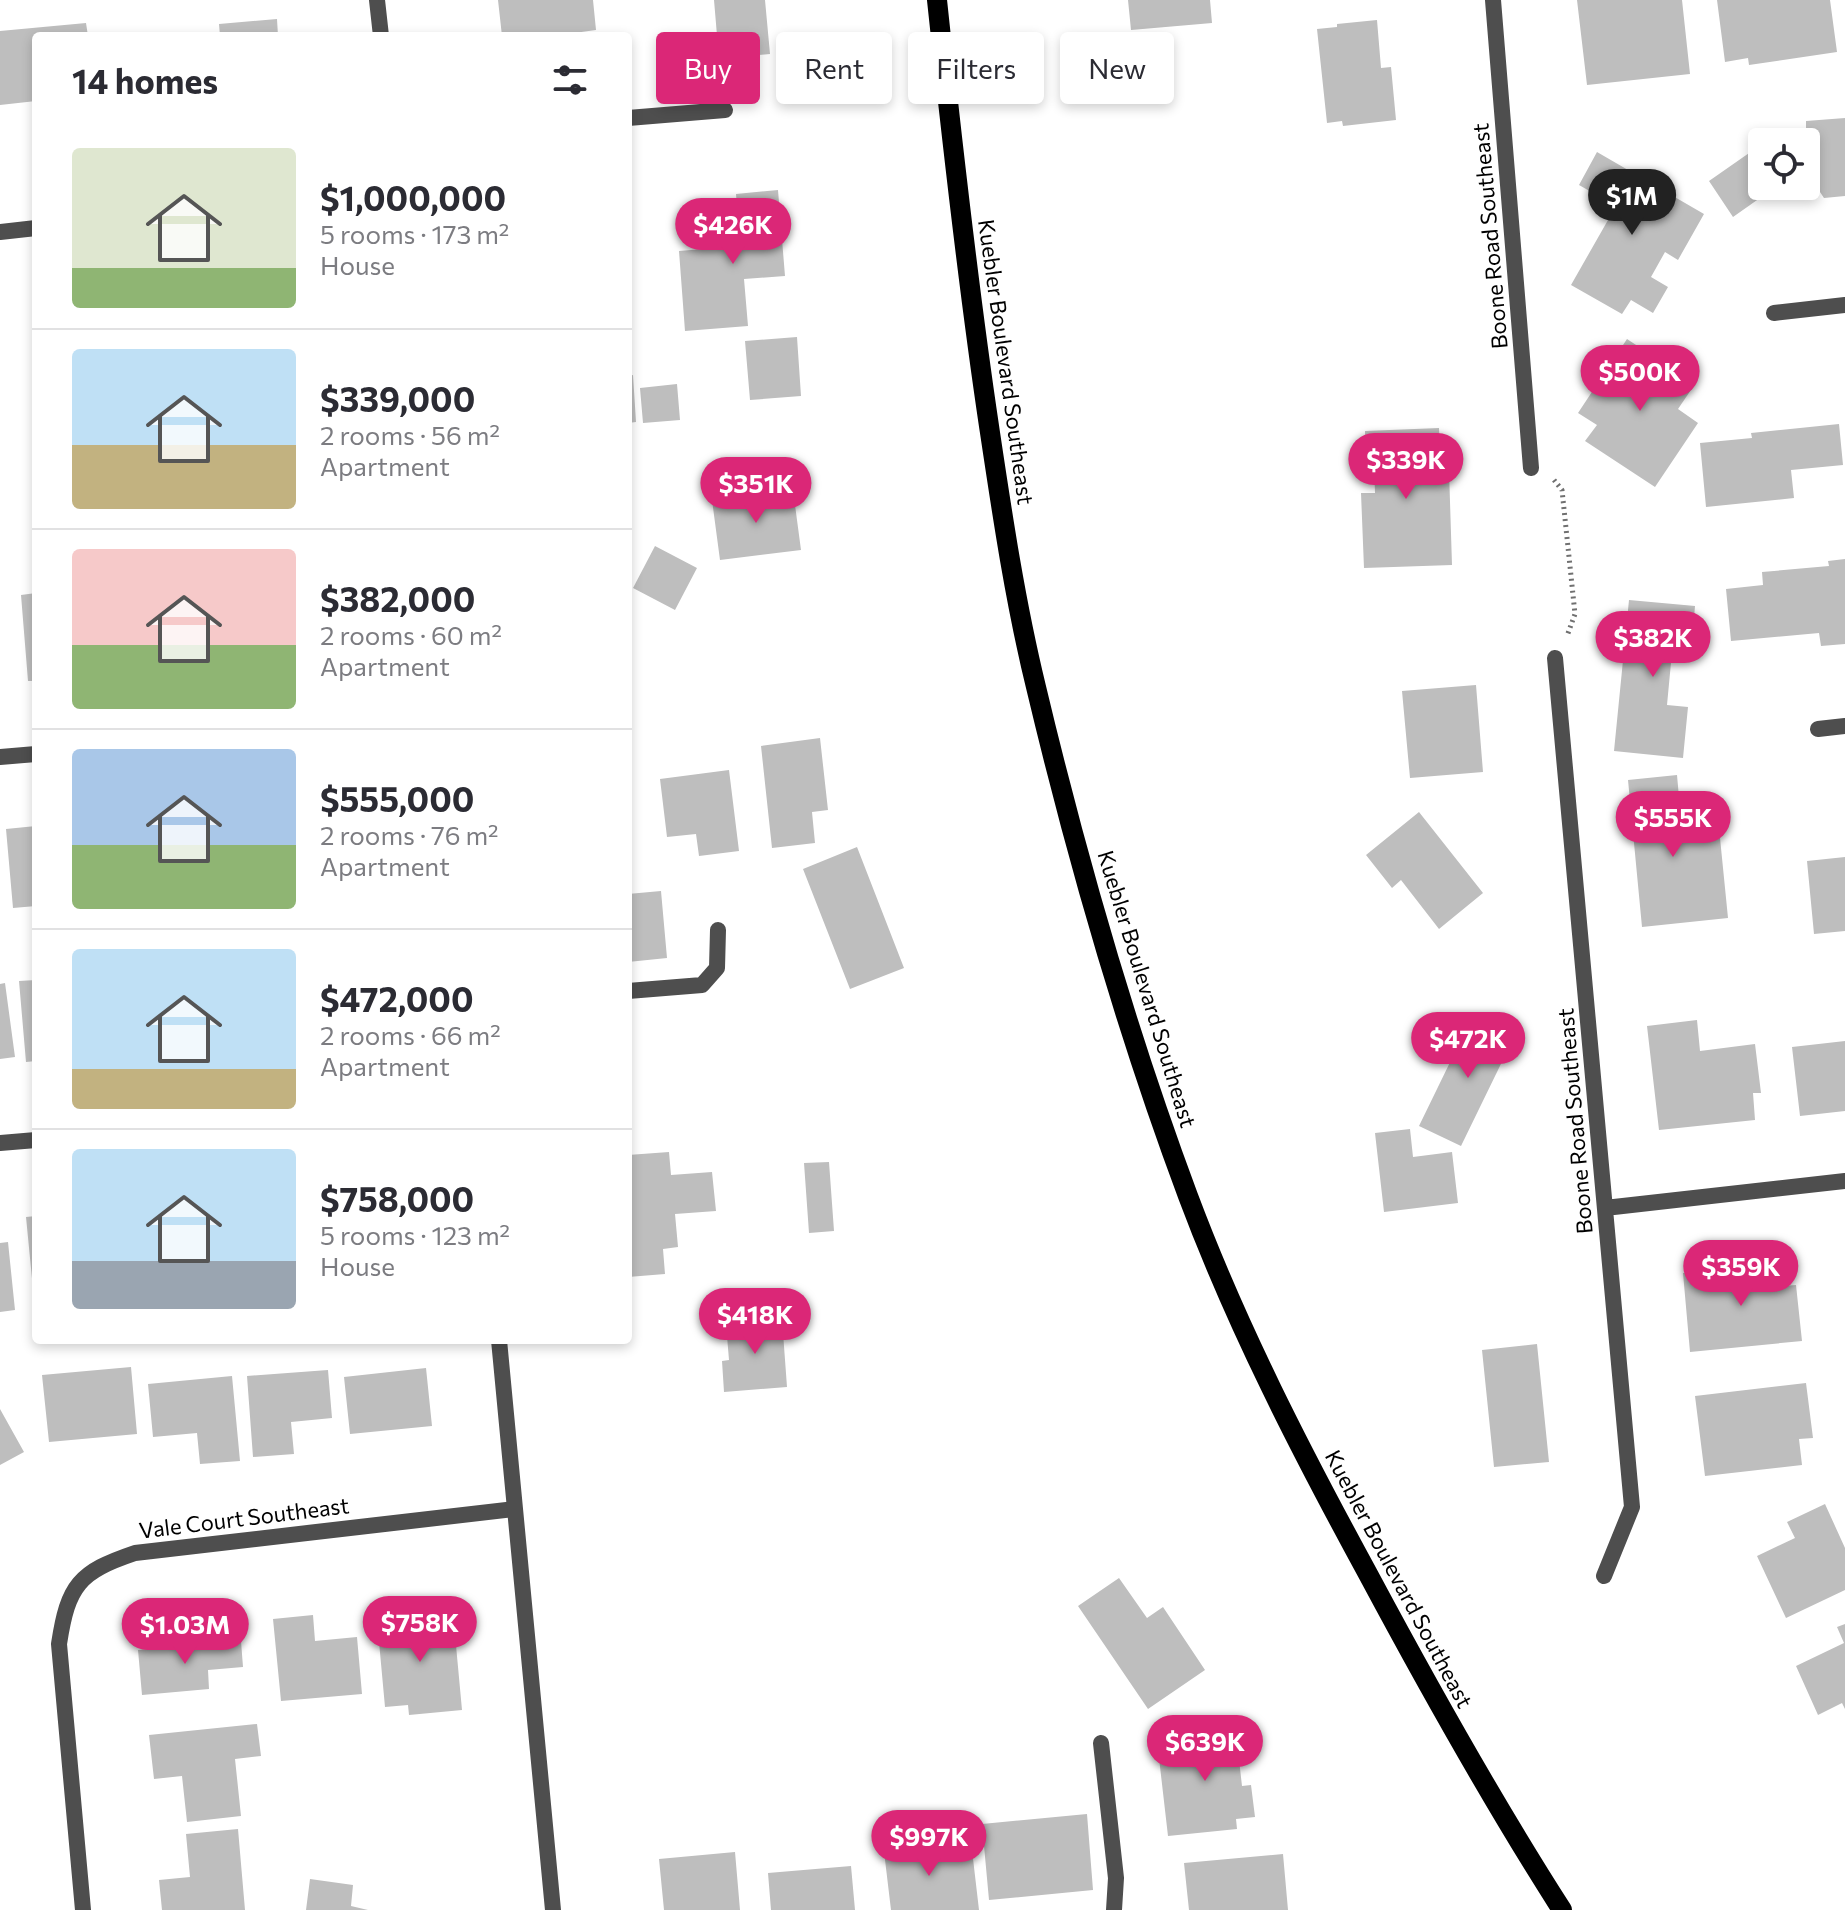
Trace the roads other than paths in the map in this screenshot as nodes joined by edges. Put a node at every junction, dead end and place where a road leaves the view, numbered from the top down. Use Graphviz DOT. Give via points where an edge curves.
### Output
graph roads {
  1 [pos="377,0"];
  2 [pos="937,0"];
  3 [pos="1493,0"];
  4 [pos="381,32"];
  5 [pos="725,110"];
  6 [pos="632,118"];
  7 [pos="32,228"];
  8 [pos="0,232"];
  9 [pos="1845,305"];
  10 [pos="1774,313"];
  11 [pos="1531,468"];
  12 [pos="1555,658"];
  13 [pos="1845,726"];
  14 [pos="1818,729"];
  15 [pos="32,754"];
  16 [pos="0,757"];
  17 [pos="718,930"];
  18 [pos="632,991"];
  19 [pos="32,1140"];
  20 [pos="0,1143"];
  21 [pos="1845,1181"];
  22 [pos="1605,1208"];
  23 [pos="499,1344"];
  24 [pos="514,1509"];
  25 [pos="1604,1576"];
  26 [pos="1101,1743"];
  27 [pos="83,1910"];
  28 [pos="553,1910"];
  29 [pos="1114,1910"];
  30 [pos="1562,1910"];
  1 -- 4 [label="street"];
  2 -- 30 [label="main road, Kuebler Boulevard Southeast" via="980,365 1029,654 1102,937 1151,1090 1246,1336 1319,1484 1427,1683"];
  3 -- 11 [label="street, Boone Road Southeast"];
  5 -- 6 [label="street"];
  7 -- 8 [label="street"];
  9 -- 10 [label="street"];
  12 -- 22 [label="street, Boone Road Southeast"];
  13 -- 14 [label="street"];
  15 -- 16 [label="street"];
  17 -- 18 [label="street" via="717,968 702,985"];
  19 -- 20 [label="street"];
  21 -- 22 [label="street"];
  22 -- 25 [label="street, Boone Road Southeast" via="1632,1507"];
  23 -- 24 [label="street"];
  24 -- 27 [label="street, Vale Court Southeast" via="135,1553 82,1579 64,1607 59,1644"];
  24 -- 28 [label="street"];
  26 -- 29 [label="street" via="1116,1878"];
}
